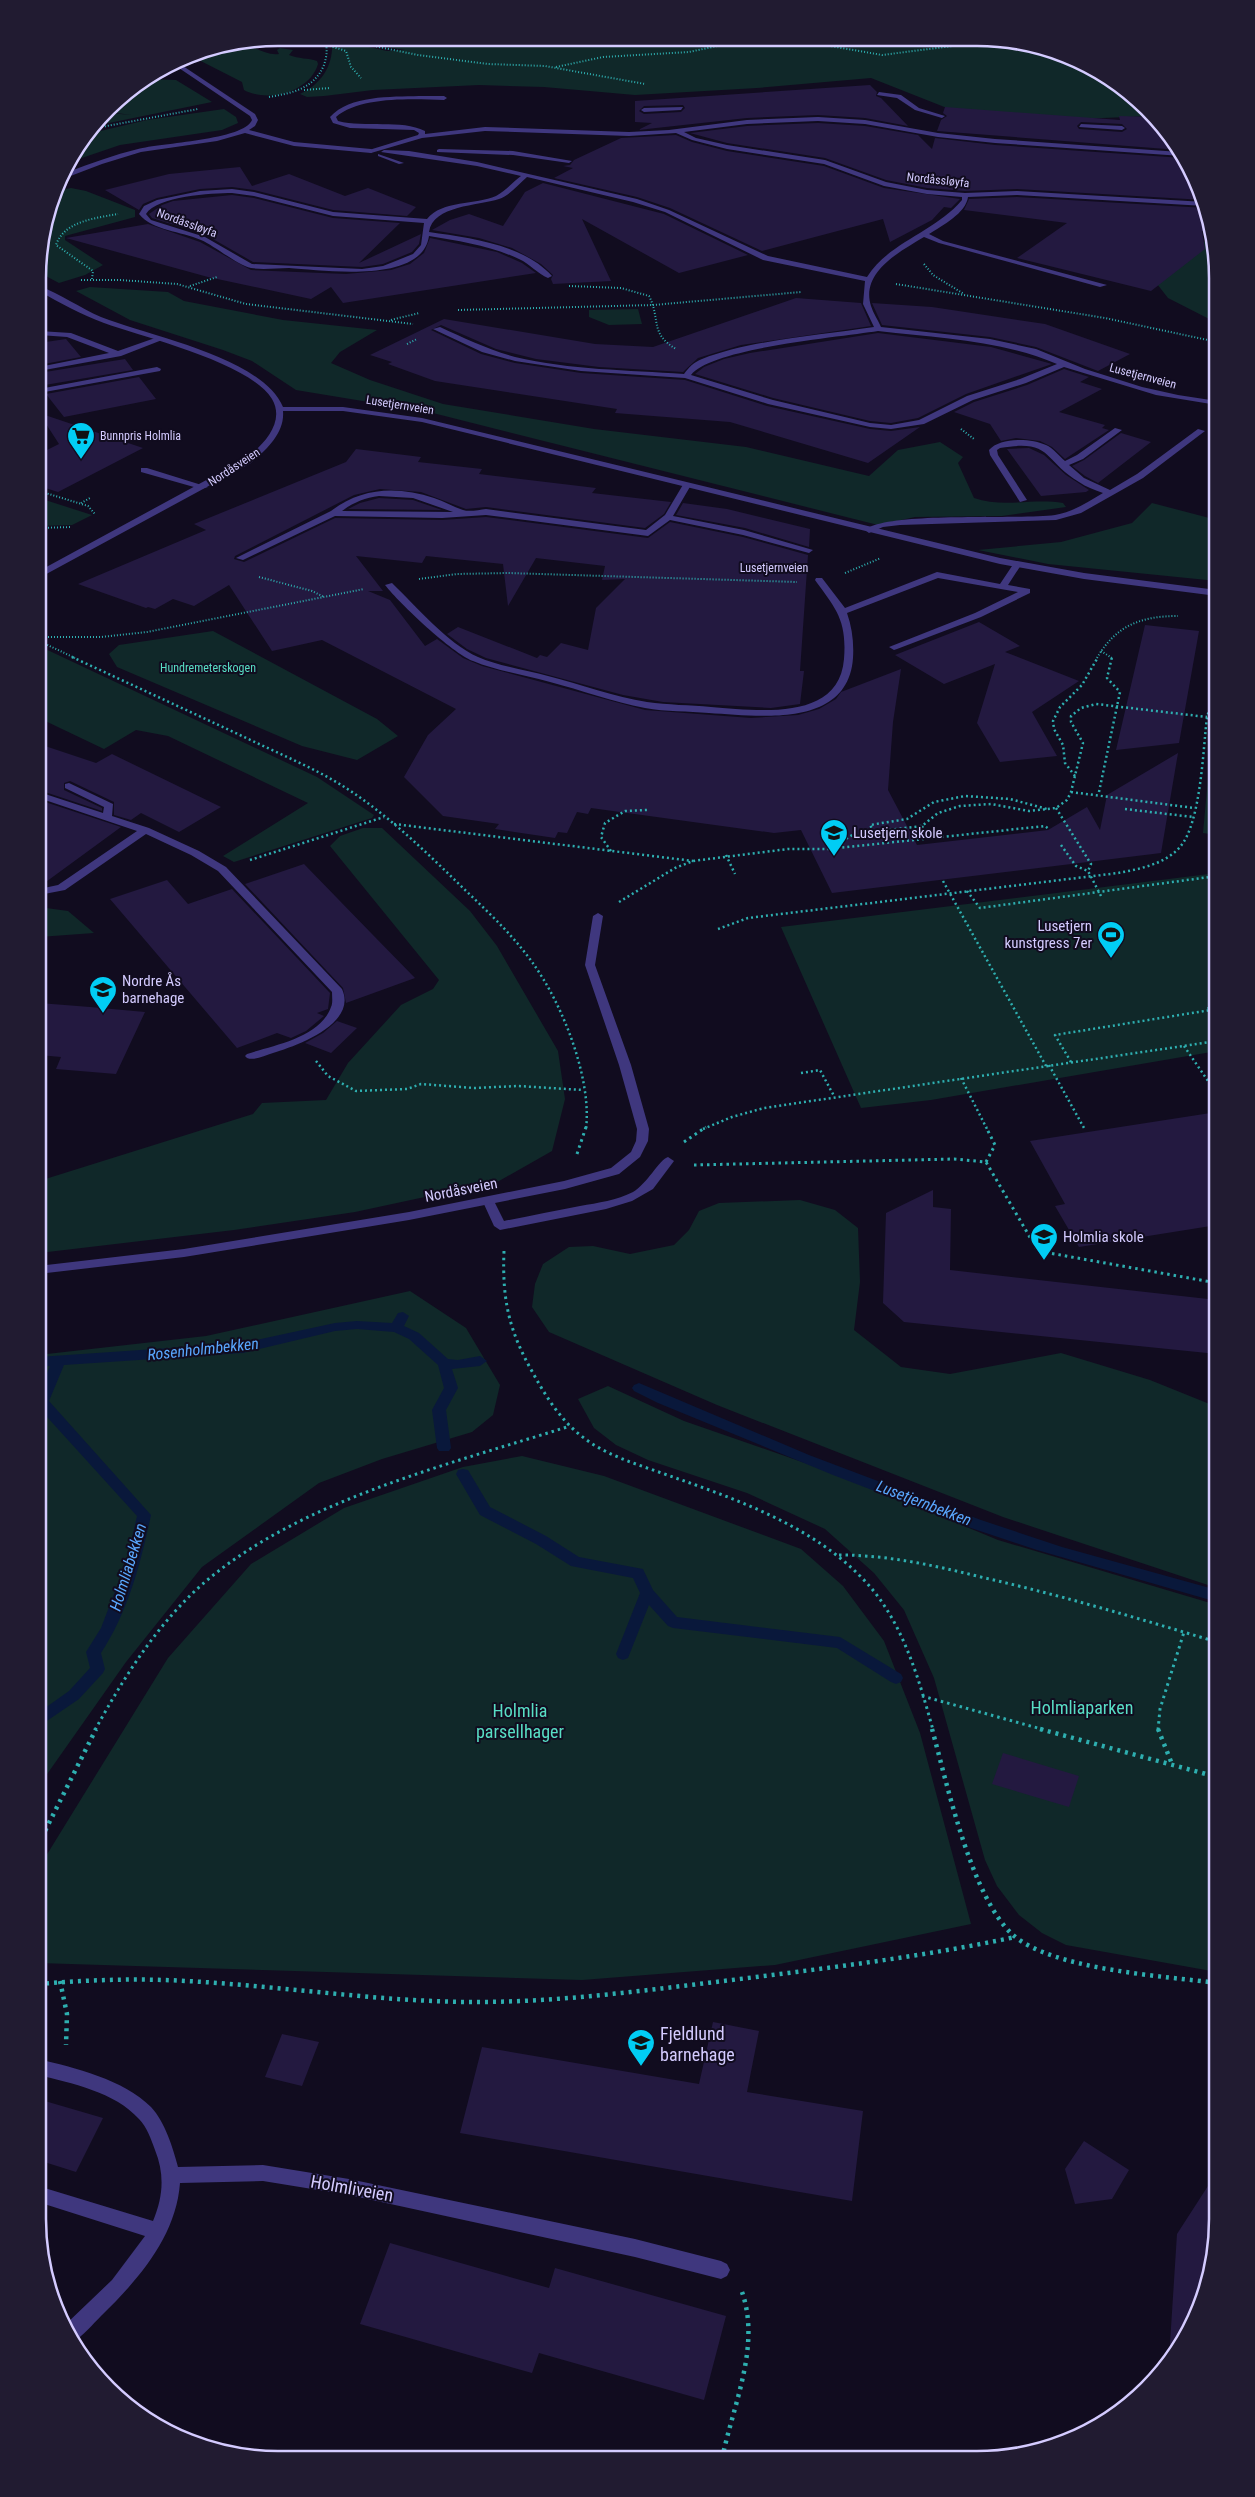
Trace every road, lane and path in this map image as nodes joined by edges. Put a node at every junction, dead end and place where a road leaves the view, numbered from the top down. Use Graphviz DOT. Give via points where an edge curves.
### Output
graph roads {
  1 [pos="330,46"];
  2 [pos="372,46"];
  3 [pos="715,46"];
  4 [pos="833,46"];
  5 [pos="957,46"];
  6 [pos="181,68"];
  7 [pos="555,68"];
  8 [pos="364,80"];
  9 [pos="645,84"];
  10 [pos="879,94"];
  11 [pos="444,98"];
  12 [pos="681,108"];
  13 [pos="644,110"];
  14 [pos="942,116"];
  15 [pos="1081,126"];
  16 [pos="1122,128"];
  17 [pos="245,131"];
  18 [pos="675,131"];
  19 [pos="421,136"];
  20 [pos="371,151"];
  21 [pos="409,153"];
  22 [pos="1172,153"];
  23 [pos="569,161"];
  24 [pos="401,164"];
  25 [pos="71,173"];
  26 [pos="526,175"];
  27 [pos="964,195"];
  28 [pos="1196,203"];
  29 [pos="143,211"];
  30 [pos="428,221"];
  31 [pos="427,234"];
  32 [pos="921,235"];
  33 [pos="548,276"];
  34 [pos="92,279"];
  35 [pos="869,280"];
  36 [pos="74,281"];
  37 [pos="1103,285"];
  38 [pos="46,291"];
  39 [pos="804,292"];
  40 [pos="968,296"];
  41 [pos="653,305"];
  42 [pos="453,310"];
  43 [pos="422,312"];
  44 [pos="391,320"];
  45 [pos="437,329"];
  46 [pos="878,329"];
  47 [pos="46,333"];
  48 [pos="158,340"];
  49 [pos="1209,340"];
  50 [pos="118,354"];
  51 [pos="704,362"];
  52 [pos="1064,364"];
  53 [pos="46,368"];
  54 [pos="157,369"];
  55 [pos="686,376"];
  56 [pos="46,390"];
  57 [pos="1209,402"];
  58 [pos="279,409"];
  59 [pos="938,414"];
  60 [pos="1118,430"];
  61 [pos="1201,431"];
  62 [pos="992,450"];
  63 [pos="1063,465"];
  64 [pos="144,470"];
  65 [pos="687,485"];
  66 [pos="204,487"];
  67 [pos="46,493"];
  68 [pos="1110,493"];
  69 [pos="90,498"];
  70 [pos="1023,500"];
  71 [pos="81,503"];
  72 [pos="460,512"];
  73 [pos="334,513"];
  74 [pos="668,517"];
  75 [pos="97,518"];
  76 [pos="80,527"];
  77 [pos="46,528"];
  78 [pos="869,530"];
  79 [pos="809,550"];
  80 [pos="886,556"];
  81 [pos="240,558"];
  82 [pos="1018,565"];
  83 [pos="46,571"];
  84 [pos="819,580"];
  85 [pos="389,584"];
  86 [pos="1002,587"];
  87 [pos="1209,592"];
  88 [pos="324,597"];
  89 [pos="842,612"];
  90 [pos="1186,616"];
  91 [pos="46,639"];
  92 [pos="46,642"];
  93 [pos="894,647"];
  94 [pos="1101,651"];
  95 [pos="1116,706"];
  96 [pos="1209,711"];
  97 [pos="1207,717"];
  98 [pos="1075,777"];
  99 [pos="69,786"];
  100 [pos="1071,792"];
  101 [pos="1099,792"];
  102 [pos="46,797"];
  103 [pos="1056,808"];
  104 [pos="1194,808"];
  105 [pos="1125,809"];
  106 [pos="647,810"];
  107 [pos="1048,810"];
  108 [pos="107,817"];
  109 [pos="385,817"];
  110 [pos="1193,817"];
  111 [pos="394,824"];
  112 [pos="922,826"];
  113 [pos="1049,829"];
  114 [pos="145,830"];
  115 [pos="874,832"];
  116 [pos="929,839"];
  117 [pos="922,840"];
  118 [pos="924,844"];
  119 [pos="1062,844"];
  120 [pos="829,850"];
  121 [pos="611,852"];
  122 [pos="726,855"];
  123 [pos="255,858"];
  124 [pos="693,861"];
  125 [pos="1088,871"];
  126 [pos="735,874"];
  127 [pos="1090,876"];
  128 [pos="1209,877"];
  129 [pos="943,880"];
  130 [pos="46,891"];
  131 [pos="967,891"];
  132 [pos="949,893"];
  133 [pos="1101,894"];
  134 [pos="598,916"];
  135 [pos="718,929"];
  136 [pos="1209,1009"];
  137 [pos="300,1040"];
  138 [pos="1209,1042"];
  139 [pos="1184,1046"];
  140 [pos="251,1056"];
  141 [pos="1071,1062"];
  142 [pos="1048,1065"];
  143 [pos="801,1073"];
  144 [pos="961,1078"];
  145 [pos="1209,1082"];
  146 [pos="583,1090"];
  147 [pos="834,1096"];
  148 [pos="1084,1128"];
  149 [pos="668,1161"];
  150 [pos="986,1162"];
  151 [pos="565,1185"];
  152 [pos="489,1202"];
  153 [pos="500,1226"];
  154 [pos="46,1269"];
  155 [pos="1209,1282"];
  156 [pos="570,1426"];
  157 [pos="838,1555"];
  158 [pos="1184,1632"];
  159 [pos="1209,1640"];
  160 [pos="922,1696"];
  161 [pos="1172,1765"];
  162 [pos="1209,1775"];
  163 [pos="46,1829"];
  164 [pos="1016,1937"];
  165 [pos="60,1981"];
  166 [pos="1209,1982"];
  167 [pos="46,1983"];
  168 [pos="46,2069"];
  169 [pos="60,2072"];
  170 [pos="171,2175"];
  171 [pos="46,2196"];
  172 [pos="157,2231"];
  173 [pos="721,2270"];
  174 [pos="74,2329"];
  175 [pos="724,2451"];
  1 -- 8 [label="path" via="346,52 351,67"];
  2 -- 7 [label="path" via="418,56"];
  3 -- 7 [label="path" via="681,53 606,55"];
  4 -- 5 [label="path" via="882,54"];
  6 -- 17 [label="street" via="253,115 255,122"];
  7 -- 9 [label="path"];
  10 -- 14 [label="street" via="899,96 917,109"];
  11 -- 19 [label="street" via="404,98 354,105 339,110 333,117 335,122 343,125 415,128 423,132"];
  12 -- 13 [label="street"];
  15 -- 16 [label="street"];
  17 -- 20 [label="street, Nordåssløyfa" via="294,144"];
  17 -- 25 [label="street" via="222,138 142,150"];
  18 -- 19 [label="street, Nordåssløyfa" via="614,134 495,129"];
  18 -- 22 [label="street, Nordåssløyfa" via="747,122 848,120 986,140"];
  18 -- 27 [label="street, Nordåssløyfa" via="727,147 825,162 890,185"];
  19 -- 20 [label="street, Nordåssløyfa"];
  20 -- 21 [label="street, Nordåssløyfa"];
  20 -- 24 [label="street"];
  21 -- 23 [label="street" via="513,153"];
  21 -- 26 [label="street, Nordåssløyfa"];
  26 -- 30 [label="street" via="499,197 446,210"];
  26 -- 35 [label="street, Nordåssløyfa" via="650,204 766,258"];
  27 -- 28 [label="street, Nordåssløyfa" via="1017,193"];
  27 -- 32 [label="street" via="961,206"];
  29 -- 30 [label="street, Nordåssløyfa" via="158,202 182,196 230,192 253,194 333,214"];
  29 -- 31 [label="street, Nordåssløyfa" via="144,218 149,221 203,238 251,266 347,272 384,268 416,256 422,250"];
  29 -- 34 [label="path" via="97,217 65,229 57,239 56,245 62,251 94,271"];
  30 -- 31 [label="street, Nordåssløyfa"];
  31 -- 33 [label="street" via="457,238 508,253 536,265"];
  32 -- 35 [label="street" via="884,261"];
  32 -- 37 [label="street"];
  32 -- 40 [label="path" via="925,267"];
  33 -- 41 [label="path" via="554,282 575,287 621,288 639,292 649,296"];
  34 -- 36 [label="path"];
  34 -- 44 [label="path" via="182,285 247,304"];
  35 -- 40 [label="path"];
  35 -- 46 [label="street" via="865,288 866,300"];
  38 -- 48 [label="street" via="87,313"];
  39 -- 41 [label="path"];
  40 -- 49 [label="path" via="1105,318"];
  41 -- 42 [label="path"];
  41 -- 51 [label="path" via="655,330 662,341"];
  43 -- 44 [label="path"];
  44 -- 45 [label="path"];
  45 -- 55 [label="street" via="484,350 536,363"];
  46 -- 51 [label="street, Lusetjernveien" via="772,343"];
  46 -- 52 [label="street, Lusetjernveien" via="990,341 1033,351"];
  47 -- 50 [label="street" via="68,335"];
  48 -- 50 [label="street"];
  48 -- 58 [label="street" via="241,372 269,391"];
  50 -- 53 [label="street"];
  51 -- 55 [label="street, Lusetjernveien" via="692,368"];
  52 -- 57 [label="street, Lusetjernveien" via="1142,390"];
  52 -- 59 [label="street" via="970,398"];
  54 -- 56 [label="street"];
  55 -- 59 [label="street" via="751,396 878,426 913,425"];
  58 -- 65 [label="street, Lusetjernveien" via="343,409 414,419"];
  58 -- 66 [label="street, Nordåsveien" via="278,425 264,447 248,461"];
  59 -- 62 [label="path"];
  60 -- 63 [label="street"];
  61 -- 68 [label="street" via="1140,476"];
  62 -- 63 [label="street" via="1007,443 1032,443 1044,448"];
  62 -- 70 [label="street"];
  63 -- 68 [label="street" via="1081,480"];
  64 -- 66 [label="street"];
  65 -- 74 [label="street"];
  65 -- 78 [label="street, Lusetjernveien"];
  66 -- 83 [label="street, Nordåsveien"];
  67 -- 71 [label="path"];
  68 -- 78 [label="street" via="1087,507 1056,517 910,521 881,524"];
  69 -- 71 [label="path"];
  71 -- 75 [label="path" via="88,506"];
  72 -- 73 [label="street" via="442,515"];
  72 -- 73 [label="street" via="419,496 378,493 340,507"];
  72 -- 74 [label="street" via="507,514 648,533"];
  73 -- 81 [label="street"];
  74 -- 79 [label="street"];
  76 -- 77 [label="path"];
  78 -- 82 [label="street, Lusetjernveien"];
  80 -- 84 [label="path" via="847,573"];
  81 -- 88 [label="path" via="259,578"];
  82 -- 86 [label="street"];
  82 -- 87 [label="street, Lusetjernveien"];
  84 -- 85 [label="path, Lusetjernveien" via="772,582 489,573"];
  84 -- 89 [label="street, Lusetjernveien"];
  85 -- 88 [label="path, Lusetjernveien"];
  85 -- 89 [label="street, Lusetjernveien" via="449,642 475,659 646,705 738,713 799,711 820,702 840,687 849,660"];
  86 -- 89 [label="street" via="937,575"];
  86 -- 93 [label="street" via="1027,591 978,615"];
  88 -- 91 [label="path, Lusetjernveien" via="195,624 123,635"];
  90 -- 94 [label="path" via="1137,619 1117,631"];
  92 -- 109 [label="path" via="322,774"];
  94 -- 95 [label="path" via="1112,656 1107,678 1120,692"];
  94 -- 98 [label="path" via="1088,678 1059,708 1052,722 1064,749 1064,761"];
  95 -- 97 [label="path"];
  95 -- 98 [label="path" via="1088,706 1071,716 1083,743"];
  95 -- 101 [label="path"];
  96 -- 97 [label="path"];
  97 -- 104 [label="path"];
  98 -- 100 [label="path"];
  99 -- 108 [label="street" via="109,806"];
  100 -- 103 [label="path" via="1067,800"];
  100 -- 104 [label="path"];
  102 -- 108 [label="street"];
  103 -- 107 [label="path"];
  103 -- 125 [label="path" via="1091,864"];
  104 -- 110 [label="path"];
  105 -- 110 [label="path"];
  106 -- 121 [label="path" via="625,811 605,824 601,837"];
  107 -- 112 [label="path" via="970,804 938,813"];
  107 -- 115 [label="path" via="1010,799 965,796 934,802 907,819 870,825"];
  108 -- 114 [label="street"];
  109 -- 111 [label="path"];
  109 -- 123 [label="path"];
  110 -- 127 [label="path" via="1183,844 1165,859 1137,869"];
  111 -- 121 [label="path"];
  111 -- 146 [label="path" via="492,915 534,964 566,1024"];
  112 -- 115 [label="path"];
  112 -- 116 [label="path"];
  113 -- 116 [label="path" via="1045,826"];
  114 -- 130 [label="street" via="61,888"];
  114 -- 137 [label="street" via="222,869 338,991 339,1001 331,1020"];
  115 -- 120 [label="path" via="854,834"];
  116 -- 117 [label="path"];
  117 -- 118 [label="path"];
  117 -- 120 [label="path"];
  119 -- 125 [label="path" via="1076,866"];
  120 -- 122 [label="path" via="788,849"];
  121 -- 124 [label="path"];
  122 -- 124 [label="path"];
  122 -- 126 [label="path"];
  124 -- 134 [label="path" via="634,890"];
  125 -- 127 [label="path"];
  127 -- 131 [label="path"];
  127 -- 133 [label="path"];
  128 -- 133 [label="path"];
  129 -- 132 [label="path"];
  131 -- 132 [label="path"];
  131 -- 133 [label="path" via="980,908"];
  132 -- 135 [label="path" via="748,918"];
  132 -- 142 [label="path"];
  134 -- 151 [label="street, Nordåsveien" via="590,965 638,1105 643,1135 636,1154 622,1167"];
  136 -- 141 [label="path" via="1055,1035"];
  137 -- 140 [label="street"];
  137 -- 146 [label="path" via="328,1076 356,1091 407,1089 421,1084"];
  138 -- 139 [label="path"];
  139 -- 141 [label="path"];
  139 -- 145 [label="path"];
  141 -- 142 [label="path"];
  142 -- 144 [label="path"];
  142 -- 148 [label="path"];
  143 -- 147 [label="path" via="820,1070"];
  144 -- 147 [label="path"];
  144 -- 150 [label="path" via="995,1146"];
  146 -- 151 [label="path" via="587,1129 580,1150 566,1173"];
  147 -- 149 [label="path" via="721,1119 691,1136"];
  149 -- 150 [label="path" via="706,1166 954,1159"];
  149 -- 153 [label="street" via="654,1182 637,1196"];
  150 -- 155 [label="path" via="1038,1251"];
  151 -- 152 [label="street, Nordåsveien"];
  152 -- 153 [label="street"];
  152 -- 154 [label="street, Nordåsveien" via="184,1253"];
  153 -- 156 [label="path" via="506,1316 538,1384"];
  156 -- 157 [label="path" via="590,1443 616,1457 737,1501 784,1522"];
  156 -- 163 [label="path" via="433,1469 336,1505 262,1542 207,1581 180,1607 133,1666"];
  157 -- 158 [label="path" via="941,1568 1014,1584"];
  157 -- 160 [label="path" via="863,1578 894,1622"];
  158 -- 159 [label="path"];
  158 -- 161 [label="path" via="1160,1709 1158,1729"];
  160 -- 161 [label="path"];
  160 -- 164 [label="path" via="967,1851 987,1901"];
  161 -- 162 [label="path"];
  164 -- 165 [label="path" via="864,1963 623,1994 543,2000 436,2001 174,1978"];
  164 -- 166 [label="path" via="1046,1954 1083,1963"];
  165 -- 167 [label="path"];
  165 -- 169 [label="path" via="67,2014 66,2044"];
  168 -- 169 [label="street"];
  169 -- 170 [label="street" via="97,2084 145,2113 160,2140"];
  170 -- 172 [label="street" via="168,2205"];
  170 -- 173 [label="street, Holmliveien" via="263,2173 350,2187"];
  171 -- 172 [label="street"];
  172 -- 174 [label="street" via="126,2278"];
  173 -- 175 [label="path" via="742,2292 750,2320 745,2358"];
}
